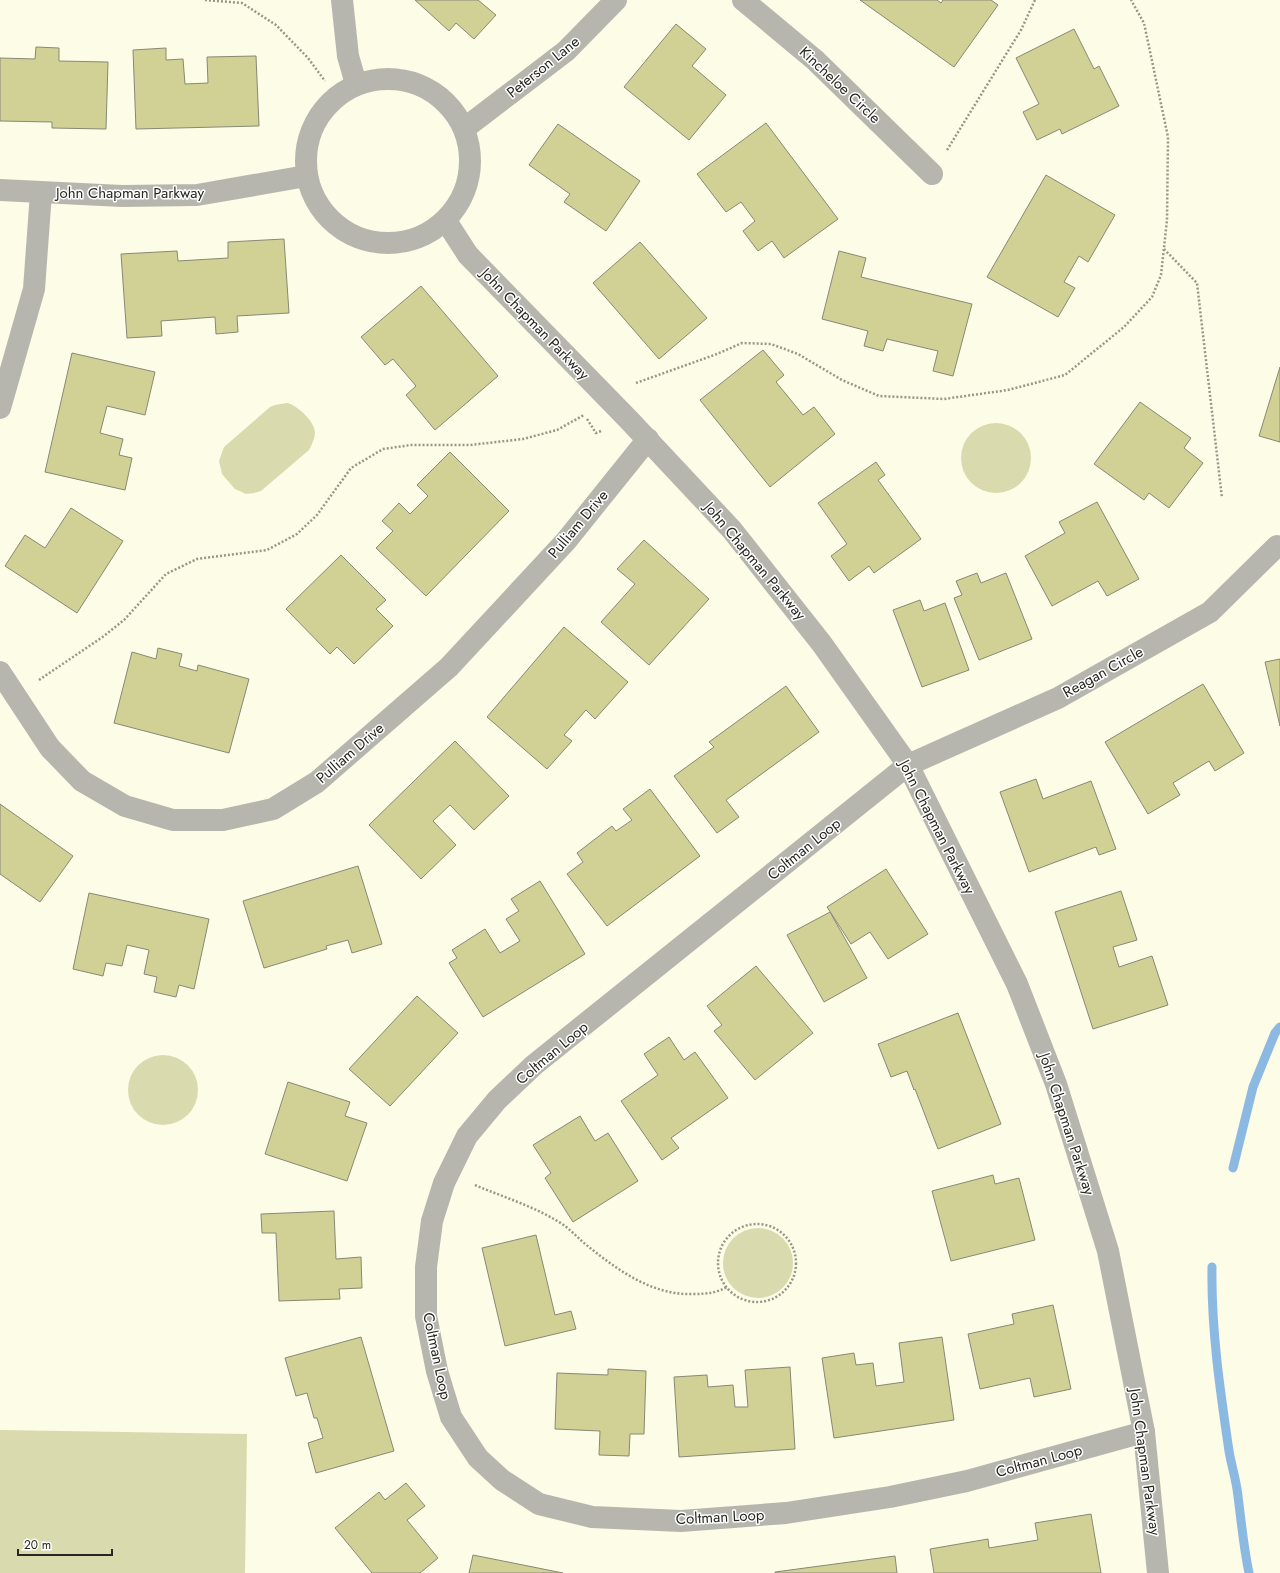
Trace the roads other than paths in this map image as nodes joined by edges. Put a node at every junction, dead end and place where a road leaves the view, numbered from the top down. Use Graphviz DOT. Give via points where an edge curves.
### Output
graph roads {
  1 [pos="342,0"];
  2 [pos="616,0"];
  3 [pos="743,0"];
  4 [pos="356,84"];
  5 [pos="465,128"];
  6 [pos="932,174"];
  7 [pos="306,176"];
  8 [pos="0,190"];
  9 [pos="41,193"];
  10 [pos="446,221"];
  11 [pos="0,408"];
  12 [pos="648,440"];
  13 [pos="1277,546"];
  14 [pos="0,672"];
  15 [pos="908,765"];
  16 [pos="1144,1432"];
  17 [pos="1158,1573"];
  1 -- 4 [label="street" via="348,56"];
  2 -- 5 [label="street, Peterson Lane" via="566,51"];
  3 -- 6 [label="street, Kincheloe Circle" via="815,60"];
  4 -- 5 [label="street" via="384,78 416,82 441,96"];
  4 -- 7 [label="street" via="336,96 311,130 304,158"];
  5 -- 10 [label="street" via="472,157 468,186"];
  7 -- 9 [label="street, John Chapman Parkway" via="197,195"];
  7 -- 10 [label="street" via="316,203 338,227 364,240 400,244 427,235"];
  8 -- 9 [label="street, John Chapman Parkway"];
  9 -- 11 [label="street" via="34,289"];
  10 -- 12 [label="street, John Chapman Parkway" via="468,255"];
  12 -- 14 [label="street, Pulliam Drive" via="566,541 449,667 318,782 273,809 223,820 173,820 125,806 82,781 50,748"];
  12 -- 15 [label="street, John Chapman Parkway" via="737,536 822,644"];
  13 -- 15 [label="street, Reagan Circle" via="1210,612 1058,698"];
  15 -- 16 [label="street, John Chapman Parkway" via="1017,984 1056,1084 1108,1251"];
  15 -- 16 [label="street, Coltman Loop" via="534,1065 497,1100 467,1136 444,1183 432,1221 426,1267 426,1316 437,1371 450,1416 478,1458 502,1480 539,1504 592,1517 681,1521 786,1513 890,1497 967,1481"];
  16 -- 17 [label="street, John Chapman Parkway"];
}
